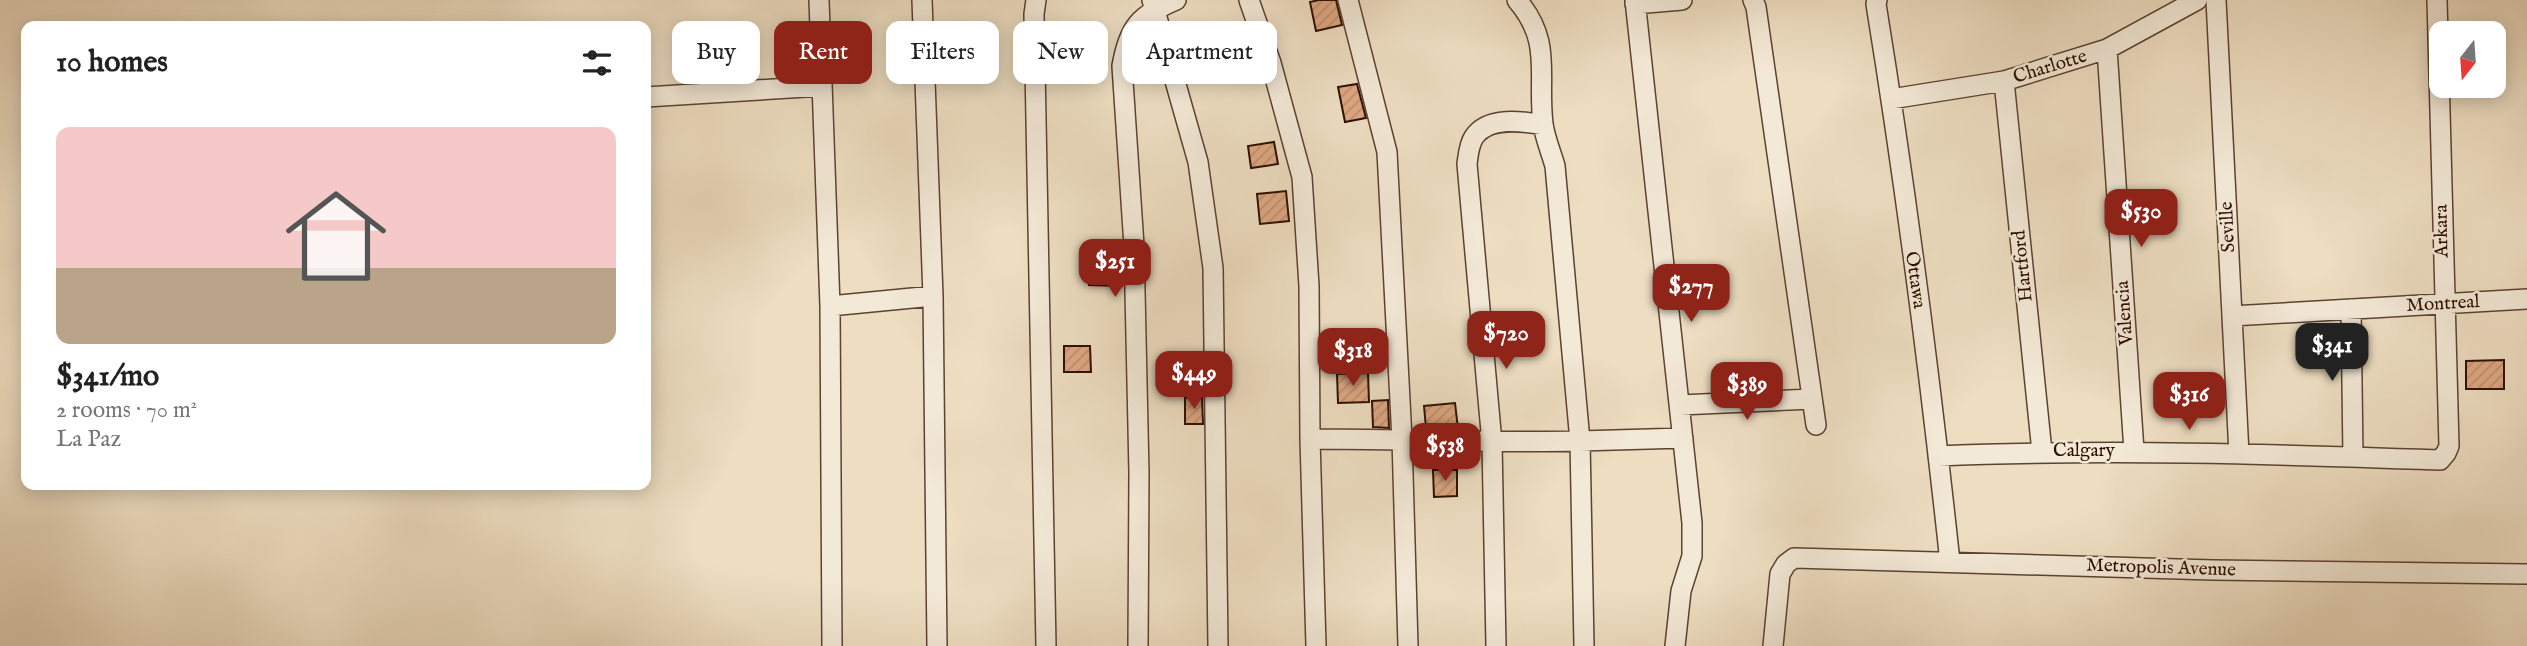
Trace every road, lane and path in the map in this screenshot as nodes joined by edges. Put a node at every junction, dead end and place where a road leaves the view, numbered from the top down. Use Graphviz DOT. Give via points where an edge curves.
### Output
graph roads {
  1 [pos="819,0"];
  2 [pos="922,0"];
  3 [pos="1036,0"];
  4 [pos="1176,0"];
  5 [pos="1249,0"];
  6 [pos="1348,0"];
  7 [pos="1517,0"];
  8 [pos="1682,0"];
  9 [pos="1753,0"];
  10 [pos="1877,0"];
  11 [pos="2197,0"];
  12 [pos="2216,0"];
  13 [pos="2437,0"];
  14 [pos="1635,2"];
  15 [pos="1153,5"];
  16 [pos="2107,49"];
  17 [pos="2004,81"];
  18 [pos="822,86"];
  19 [pos="651,97"];
  20 [pos="1891,99"];
  21 [pos="1544,125"];
  22 [pos="933,296"];
  23 [pos="2527,299"];
  24 [pos="2443,304"];
  25 [pos="830,306"];
  26 [pos="2351,309"];
  27 [pos="2232,316"];
  28 [pos="1812,399"];
  29 [pos="1680,405"];
  30 [pos="1816,425"];
  31 [pos="1683,438"];
  32 [pos="1310,439"];
  33 [pos="1402,439"];
  34 [pos="1580,441"];
  35 [pos="1492,443"];
  36 [pos="2134,451"];
  37 [pos="2042,452"];
  38 [pos="2239,454"];
  39 [pos="1938,456"];
  40 [pos="2353,457"];
  41 [pos="2440,460"];
  42 [pos="1950,562"];
  43 [pos="2527,575"];
  44 [pos="832,646"];
  45 [pos="937,646"];
  46 [pos="1046,646"];
  47 [pos="1138,646"];
  48 [pos="1219,646"];
  49 [pos="1316,646"];
  50 [pos="1408,646"];
  51 [pos="1496,646"];
  52 [pos="1584,646"];
  53 [pos="1675,646"];
  54 [pos="1773,646"];
  1 -- 18 [label="street"];
  2 -- 22 [label="street"];
  3 -- 46 [label="street"];
  4 -- 15 [label="street"];
  5 -- 32 [label="street" via="1302,177 1309,286"];
  6 -- 33 [label="street" via="1387,152"];
  7 -- 21 [label="street" via="1539,37"];
  8 -- 14 [label="street"];
  9 -- 28 [label="street"];
  10 -- 20 [label="street, Ottawa"];
  11 -- 16 [label="street, Charlotte"];
  12 -- 27 [label="street, Seville"];
  13 -- 24 [label="street, Arkara"];
  14 -- 29 [label="street"];
  15 -- 47 [label="street" via="1132,30 1122,66 1134,246"];
  15 -- 48 [label="street" via="1198,162 1213,268"];
  16 -- 17 [label="street, Charlotte"];
  16 -- 36 [label="street, Valencia"];
  17 -- 20 [label="street, Charlotte"];
  17 -- 37 [label="street, Hartford"];
  18 -- 19 [label="street"];
  18 -- 25 [label="street"];
  20 -- 39 [label="street, Ottawa"];
  21 -- 34 [label="street" via="1555,166"];
  21 -- 35 [label="street" via="1517,120 1484,127 1472,138 1467,164"];
  22 -- 25 [label="street"];
  22 -- 45 [label="street"];
  23 -- 24 [label="street, Montreal"];
  24 -- 26 [label="street, Montreal"];
  24 -- 41 [label="street, Arkara" via="2449,446"];
  25 -- 44 [label="street"];
  26 -- 27 [label="street, Montreal"];
  26 -- 40 [label="street"];
  27 -- 38 [label="street, Seville"];
  28 -- 29 [label="street"];
  28 -- 30 [label="street"];
  29 -- 31 [label="street"];
  31 -- 34 [label="street"];
  31 -- 53 [label="street" via="1692,556 1681,591"];
  32 -- 33 [label="street"];
  32 -- 49 [label="street"];
  33 -- 35 [label="street"];
  33 -- 50 [label="street"];
  34 -- 35 [label="street"];
  34 -- 52 [label="street"];
  35 -- 51 [label="street"];
  36 -- 37 [label="street, Calgary"];
  36 -- 38 [label="street, Calgary"];
  37 -- 39 [label="street, Calgary"];
  38 -- 40 [label="street, Calgary"];
  39 -- 42 [label="street, Ottawa"];
  40 -- 41 [label="street, Calgary"];
  42 -- 43 [label="street, Metropolis Avenue"];
  42 -- 54 [label="street, Metropolis Avenue" via="1794,558 1780,574"];
}
